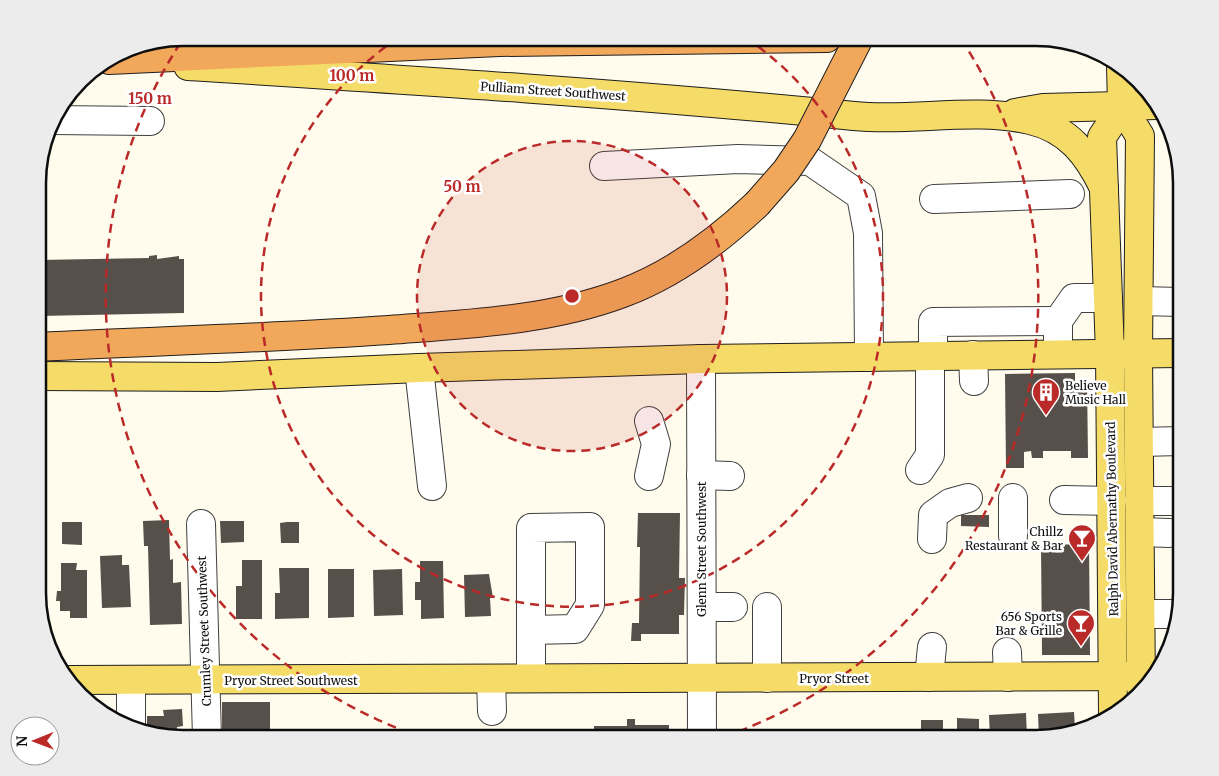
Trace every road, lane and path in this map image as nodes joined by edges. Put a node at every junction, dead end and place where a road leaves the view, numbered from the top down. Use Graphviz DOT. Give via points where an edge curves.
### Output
graph roads {
  1 [pos="855,46"];
  2 [pos="402,47"];
  3 [pos="125,60"];
  4 [pos="121,62"];
  5 [pos="1121,76"];
  6 [pos="1148,105"];
  7 [pos="1122,107"];
  8 [pos="999,116"];
  9 [pos="61,120"];
  10 [pos="150,121"];
  11 [pos="604,166"];
  12 [pos="1070,194"];
  13 [pos="1104,196"];
  14 [pos="934,199"];
  15 [pos="1140,204"];
  16 [pos="1108,298"];
  17 [pos="1140,301"];
  18 [pos="1172,302"];
  19 [pos="1058,321"];
  20 [pos="46,347"];
  21 [pos="1110,353"];
  22 [pos="1138,353"];
  23 [pos="1172,353"];
  24 [pos="1058,354"];
  25 [pos="931,355"];
  26 [pos="869,356"];
  27 [pos="701,359"];
  28 [pos="419,368"];
  29 [pos="46,376"];
  30 [pos="649,421"];
  31 [pos="1172,441"];
  32 [pos="1140,442"];
  33 [pos="920,470"];
  34 [pos="701,475"];
  35 [pos="649,476"];
  36 [pos="730,476"];
  37 [pos="432,486"];
  38 [pos="968,498"];
  39 [pos="1013,498"];
  40 [pos="1064,500"];
  41 [pos="1112,501"];
  42 [pos="1141,501"];
  43 [pos="1172,501"];
  44 [pos="201,524"];
  45 [pos="1141,532"];
  46 [pos="1169,533"];
  47 [pos="1013,536"];
  48 [pos="932,539"];
  49 [pos="702,607"];
  50 [pos="733,607"];
  51 [pos="767,607"];
  52 [pos="1142,614"];
  53 [pos="1171,614"];
  54 [pos="531,630"];
  55 [pos="932,647"];
  56 [pos="1146,675"];
  57 [pos="1114,676"];
  58 [pos="929,677"];
  59 [pos="702,678"];
  60 [pos="767,678"];
  61 [pos="512,679"];
  62 [pos="1142,679"];
  63 [pos="78,680"];
  64 [pos="131,680"];
  65 [pos="206,680"];
  66 [pos="1113,705"];
  67 [pos="492,711"];
  68 [pos="132,720"];
  69 [pos="702,729"];
  70 [pos="207,730"];
  1 -- 20 [label="highway, bridge" via="807,140 786,171 757,204 712,244 679,265 624,292 569,309 523,318 389,330"];
  2 -- 3 [label="highway"];
  4 -- 8 [label="main road, Pulliam Street Southwest" via="691,100 858,117"];
  5 -- 7 [label="main road"];
  6 -- 7 [label="main road, Pulliam Street Southwest"];
  7 -- 8 [label="main road, Pulliam Street Southwest" via="1043,108"];
  7 -- 13 [label="main road, Ralph David Abernathy Boulevard" via="1102,136"];
  7 -- 15 [label="main road" via="1140,136"];
  8 -- 13 [label="main road, Pulliam Street Southwest" via="1032,120 1074,141 1092,163"];
  9 -- 10 [label="street"];
  11 -- 26 [label="street" via="738,159 810,161 861,196 868,233"];
  12 -- 14 [label="street"];
  13 -- 15 [label="main road"];
  13 -- 16 [label="main road, Ralph David Abernathy Boulevard"];
  15 -- 17 [label="main road"];
  16 -- 19 [label="street" via="1074,298"];
  16 -- 21 [label="main road, Ralph David Abernathy Boulevard"];
  17 -- 18 [label="street"];
  17 -- 22 [label="main road"];
  19 -- 24 [label="street"];
  19 -- 25 [label="street" via="933,322"];
  21 -- 22 [label="main road"];
  21 -- 24 [label="main road"];
  21 -- 41 [label="main road, Ralph David Abernathy Boulevard"];
  22 -- 23 [label="main road"];
  22 -- 32 [label="main road"];
  24 -- 25 [label="main road" via="973,368"];
  25 -- 26 [label="main road"];
  25 -- 33 [label="street" via="930,455"];
  26 -- 27 [label="main road"];
  27 -- 28 [label="main road"];
  27 -- 34 [label="street, Glenn Street Southwest"];
  28 -- 29 [label="main road" via="217,377"];
  28 -- 37 [label="street"];
  30 -- 35 [label="street" via="656,444"];
  31 -- 32 [label="street"];
  32 -- 42 [label="main road"];
  34 -- 36 [label="street"];
  34 -- 49 [label="street, Glenn Street Southwest"];
  38 -- 48 [label="street" via="950,503 933,515"];
  39 -- 47 [label="street"];
  40 -- 41 [label="street"];
  41 -- 57 [label="main road, Ralph David Abernathy Boulevard"];
  42 -- 43 [label="street"];
  42 -- 45 [label="main road"];
  44 -- 65 [label="street, Crumley Street Southwest"];
  45 -- 46 [label="street"];
  45 -- 52 [label="main road"];
  49 -- 50 [label="street"];
  49 -- 59 [label="street, Glenn Street Southwest"];
  51 -- 60 [label="street"];
  52 -- 53 [label="street"];
  52 -- 56 [label="main road"];
  54 -- 61 [label="street"];
  55 -- 58 [label="street"];
  57 -- 58 [label="main road, Pryor Street" via="1007,665"];
  57 -- 62 [label="main road, Pryor Street"];
  57 -- 66 [label="main road, Ralph David Abernathy Boulevard"];
  58 -- 60 [label="main road, Pryor Street"];
  59 -- 60 [label="main road, Pryor Street"];
  59 -- 61 [label="main road, Pryor Street"];
  59 -- 69 [label="street, Glenn Street Southwest"];
  61 -- 65 [label="main road, Pryor Street Southwest"];
  61 -- 67 [label="street"];
  63 -- 64 [label="main road, Pryor Street Southwest"];
  64 -- 65 [label="main road, Pryor Street Southwest"];
  64 -- 68 [label="street"];
  65 -- 70 [label="street, Crumley Street Southwest"];
}
